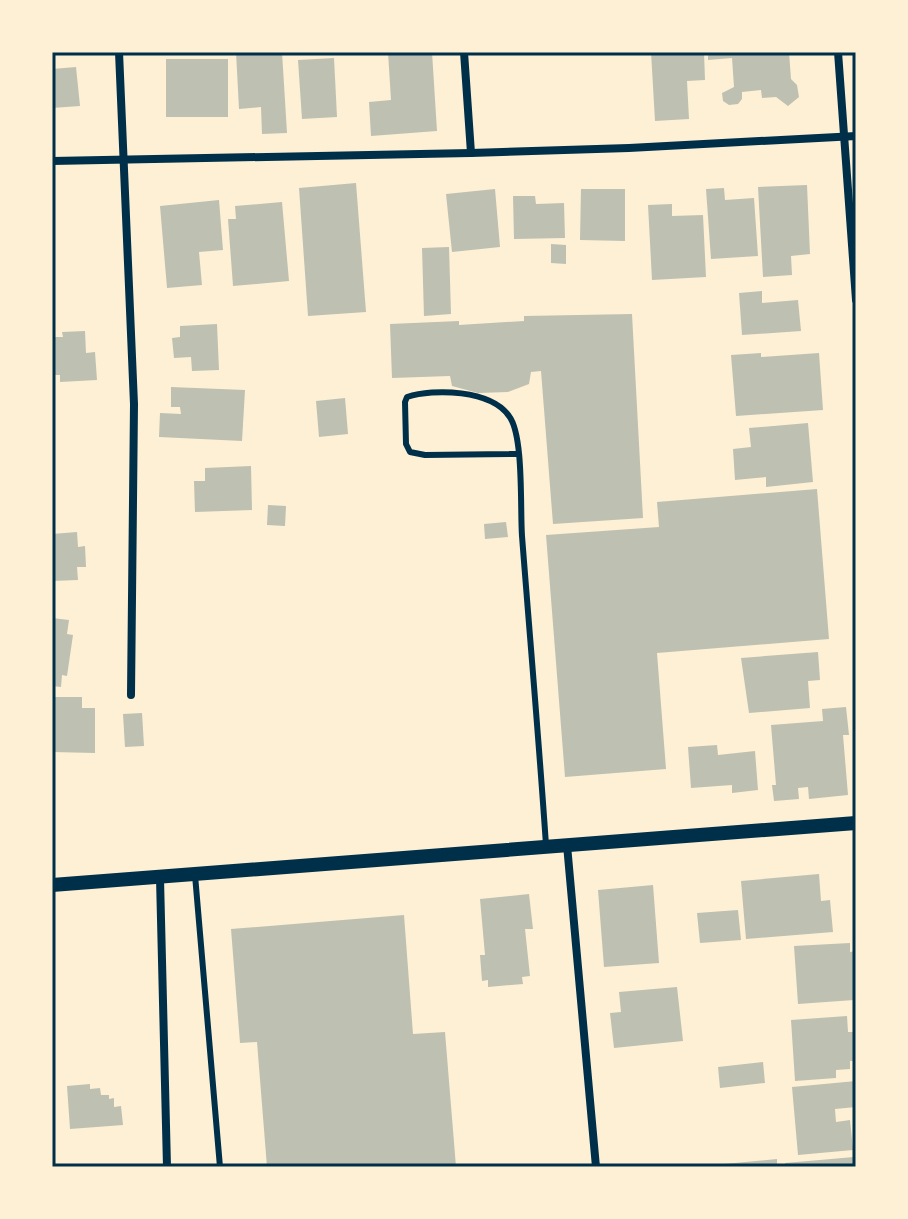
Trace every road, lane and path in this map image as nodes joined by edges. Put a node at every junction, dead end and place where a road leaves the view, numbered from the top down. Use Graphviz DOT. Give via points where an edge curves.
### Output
graph roads {
  1 [pos="119,52"];
  2 [pos="464,52"];
  3 [pos="838,52"];
  4 [pos="856,136"];
  5 [pos="845,137"];
  6 [pos="471,153"];
  7 [pos="52,161"];
  8 [pos="124,161"];
  9 [pos="856,300"];
  10 [pos="518,454"];
  11 [pos="131,695"];
  12 [pos="856,823"];
  13 [pos="567,844"];
  14 [pos="546,845"];
  15 [pos="195,875"];
  16 [pos="160,878"];
  17 [pos="52,885"];
  18 [pos="167,1167"];
  19 [pos="220,1167"];
  20 [pos="596,1167"];
  1 -- 8 [label="street"];
  2 -- 6 [label="street"];
  3 -- 5 [label="street"];
  4 -- 5 [label="street"];
  5 -- 6 [label="street"];
  5 -- 9 [label="street"];
  6 -- 8 [label="street"];
  7 -- 8 [label="street"];
  8 -- 11 [label="street" via="134,404"];
  10 -- 10 [label="lane" via="410,452 407,397 455,392 495,403 517,430"];
  10 -- 14 [label="lane"];
  12 -- 13 [label="street"];
  13 -- 14 [label="street"];
  13 -- 20 [label="street"];
  14 -- 15 [label="street"];
  15 -- 16 [label="street"];
  15 -- 19 [label="lane"];
  16 -- 17 [label="street"];
  16 -- 18 [label="street"];
}
